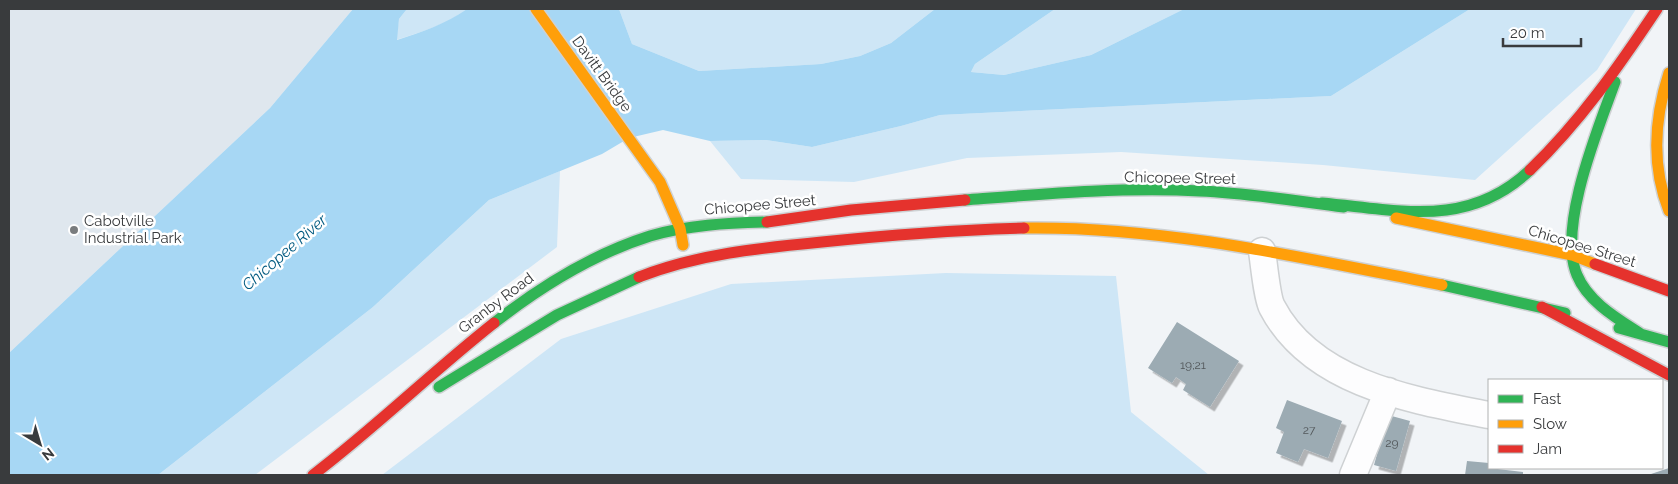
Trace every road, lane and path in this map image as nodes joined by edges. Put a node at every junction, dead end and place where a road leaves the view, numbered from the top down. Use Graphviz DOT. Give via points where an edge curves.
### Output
graph roads {
  1 [pos="536,9"];
  2 [pos="1657,9"];
  3 [pos="1623,60"];
  4 [pos="1669,73"];
  5 [pos="1322,202"];
  6 [pos="1669,211"];
  7 [pos="680,228"];
  8 [pos="1262,251"];
  9 [pos="1572,255"];
  10 [pos="686,262"];
  11 [pos="1669,291"];
  12 [pos="1542,307"];
  13 [pos="1641,334"];
  14 [pos="1669,342"];
  15 [pos="1669,375"];
  16 [pos="1388,391"];
  17 [pos="1488,415"];
  18 [pos="355,443"];
  19 [pos="313,475"];
  20 [pos="1353,475"];
  1 -- 7 [label="main road, Davitt Bridge" via="644,157 660,182"];
  2 -- 3 [label="main road"];
  3 -- 5 [label="main road" via="1545,156 1524,176 1481,203 1438,212"];
  3 -- 9 [label="main road" via="1587,164"];
  4 -- 6 [label="main road" via="1656,132 1660,182"];
  5 -- 7 [label="main road, Chicopee Street" via="1200,191 1121,191 906,205 776,222"];
  5 -- 9 [label="main road, Chicopee Street"];
  7 -- 10 [label="main road, Davitt Bridge"];
  7 -- 18 [label="main road, Granby Road" via="625,244 532,293 457,352"];
  8 -- 10 [label="main road" via="1091,230 997,229 902,234 742,251"];
  8 -- 12 [label="main road"];
  8 -- 16 [label="street" via="1271,305 1288,331 1319,361"];
  9 -- 11 [label="main road, Chicopee Street"];
  9 -- 13 [label="main road" via="1577,274 1604,310"];
  10 -- 18 [label="main road, Granby Road" via="620,285 532,328"];
  12 -- 13 [label="main road"];
  12 -- 15 [label="main road"];
  13 -- 14 [label="main road"];
  16 -- 17 [label="street"];
  16 -- 20 [label="street"];
  18 -- 19 [label="main road, Granby Road"];
}
